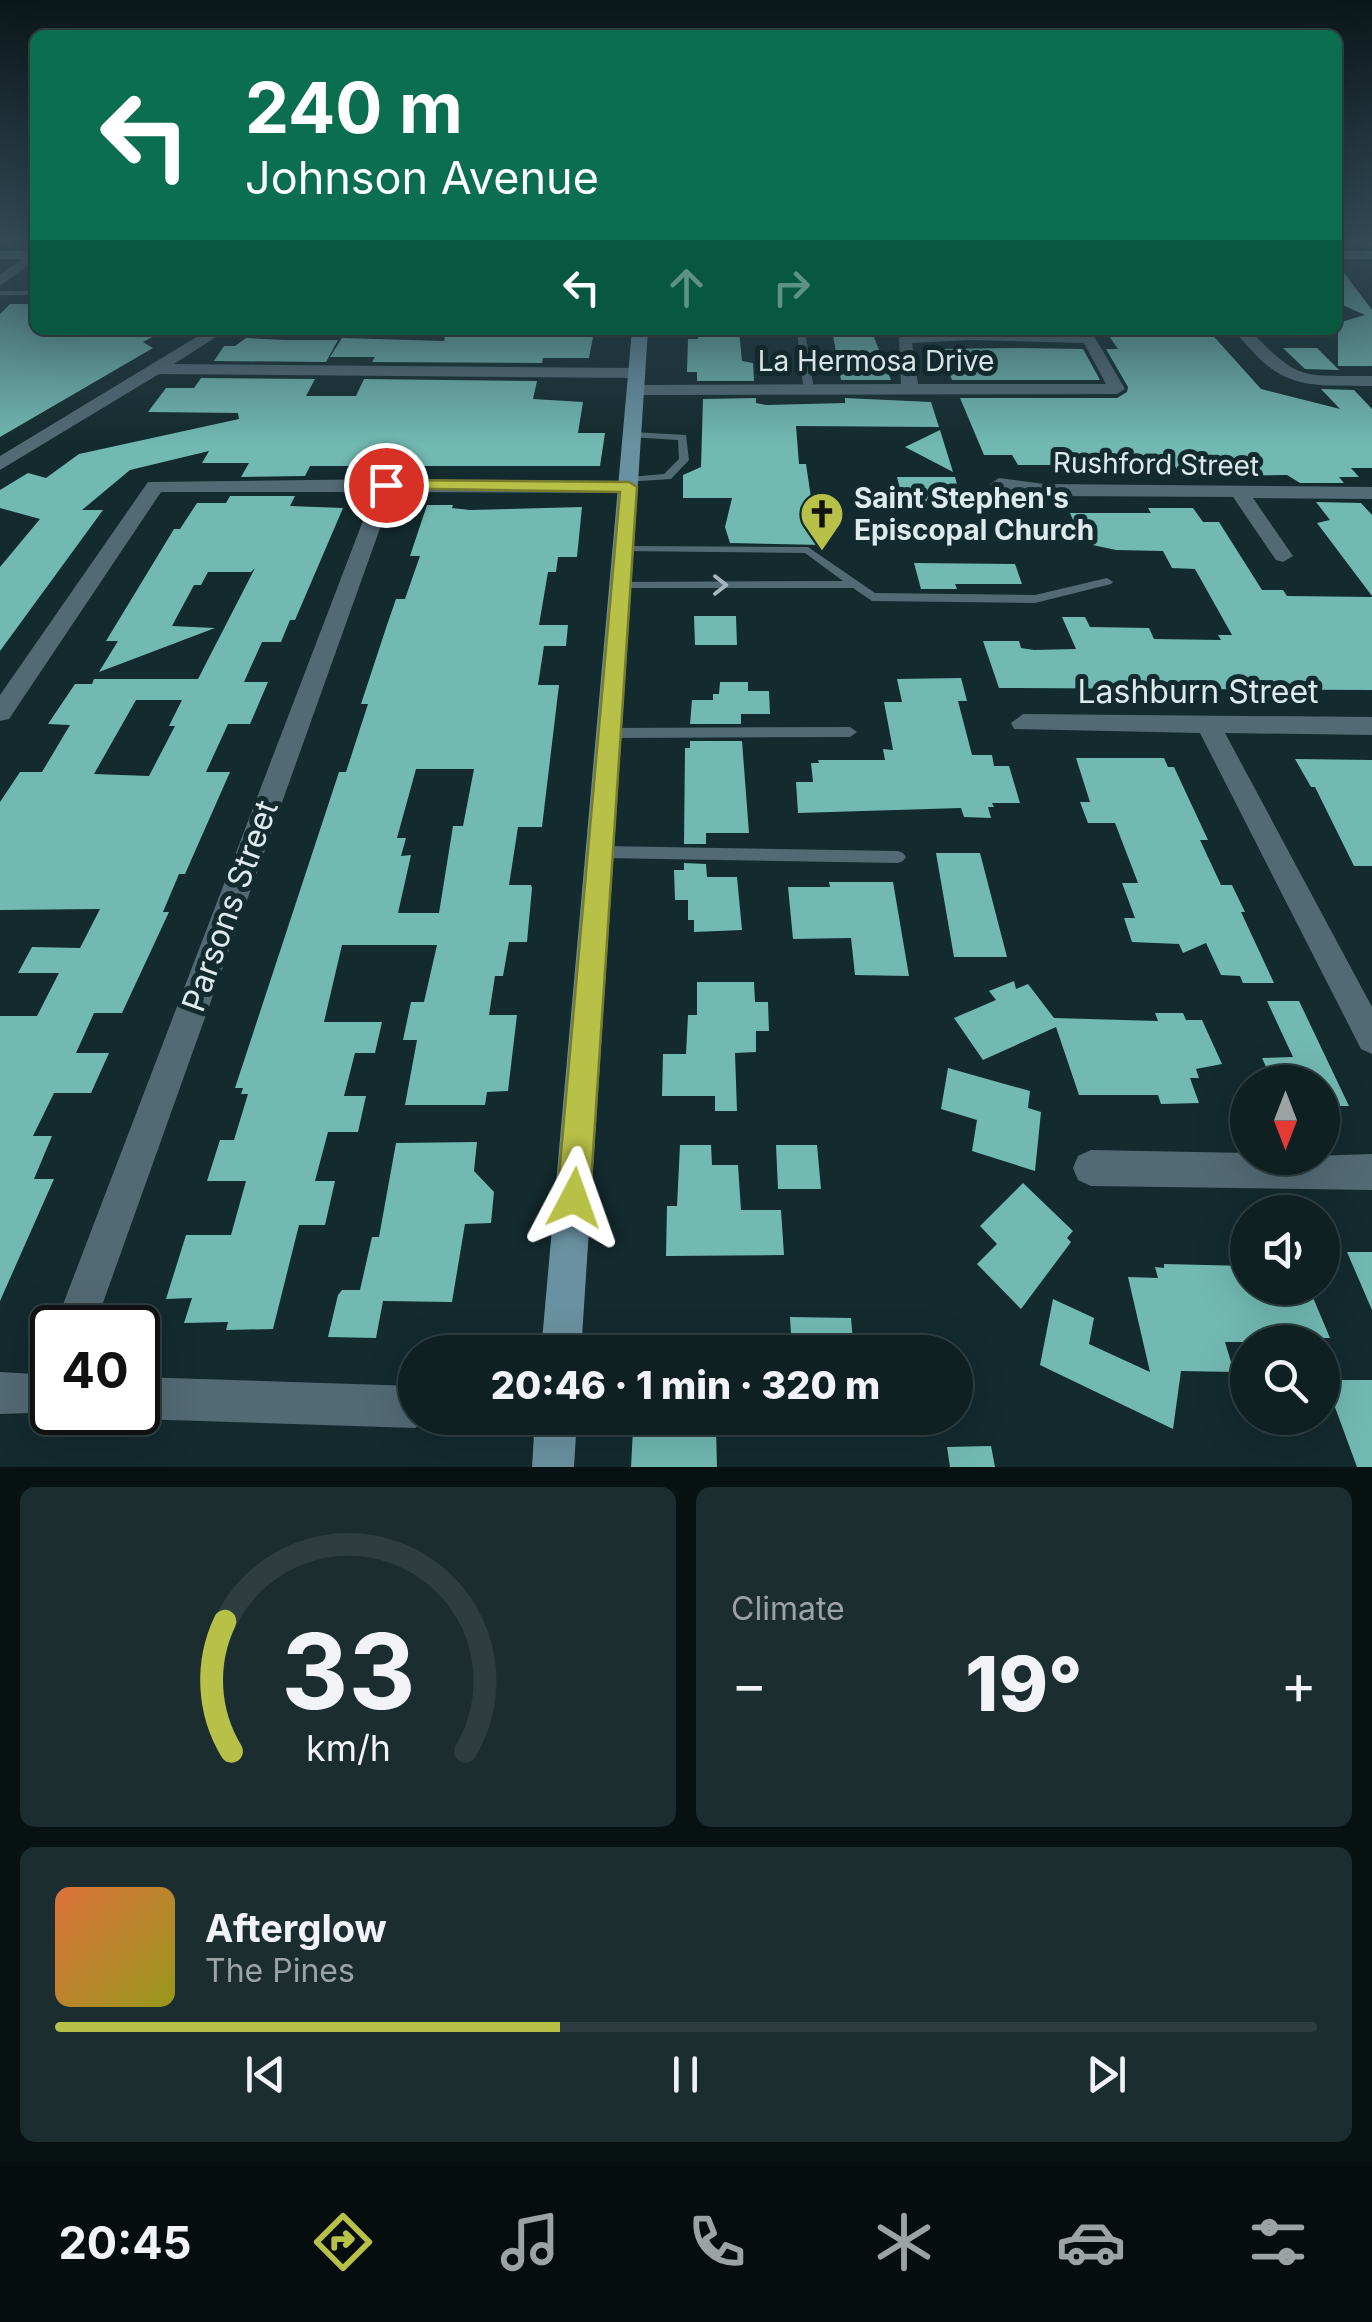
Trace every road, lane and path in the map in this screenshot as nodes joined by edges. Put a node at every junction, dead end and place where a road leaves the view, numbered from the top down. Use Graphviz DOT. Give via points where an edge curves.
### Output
graph roads {
  1 [pos="211,335"];
  2 [pos="640,335"];
  3 [pos="802,335"];
  4 [pos="941,335"];
  5 [pos="1020,335"];
  6 [pos="1247,335"];
  7 [pos="157,369"];
  8 [pos="1372,381"];
  9 [pos="637,382"];
  10 [pos="808,384"];
  11 [pos="910,388"];
  12 [pos="632,436"];
  13 [pos="0,464"];
  14 [pos="629,483"];
  15 [pos="999,484"];
  16 [pos="386,485"];
  17 [pos="1239,492"];
  18 [pos="1372,493"];
  19 [pos="625,549"];
  20 [pos="1284,556"];
  21 [pos="1107,582"];
  22 [pos="622,584"];
  23 [pos="853,585"];
  24 [pos="0,713"];
  25 [pos="1022,723"];
  26 [pos="1209,726"];
  27 [pos="1372,726"];
  28 [pos="850,732"];
  29 [pos="610,733"];
  30 [pos="602,852"];
  31 [pos="898,857"];
  32 [pos="1372,1039"];
  33 [pos="1090,1168"];
  34 [pos="1372,1172"];
  35 [pos="83,1305"];
  36 [pos="562,1335"];
  37 [pos="30,1392"];
  38 [pos="0,1393"];
  39 [pos="160,1399"];
  40 [pos="398,1406"];
  41 [pos="555,1435"];
  42 [pos="553,1467"];
  1 -- 7 [label="street"];
  2 -- 9 [label="street"];
  3 -- 10 [label="lane"];
  4 -- 11 [label="street" via="904,339"];
  5 -- 11 [label="street, La Hermosa Drive" via="1089,339 1116,389"];
  6 -- 8 [label="street" via="1280,371 1305,380"];
  7 -- 9 [label="street, La Hermosa Drive"];
  7 -- 13 [label="street"];
  9 -- 11 [label="street, La Hermosa Drive"];
  9 -- 12 [label="street"];
  12 -- 14 [label="street"];
  12 -- 14 [label="lane" via="683,437 685,450 667,477"];
  14 -- 16 [label="street"];
  14 -- 19 [label="street"];
  15 -- 17 [label="street, Rushford Street"];
  16 -- 24 [label="street" via="155,486"];
  16 -- 35 [label="street, Parsons Street"];
  17 -- 18 [label="street, Rushford Street"];
  17 -- 20 [label="street"];
  19 -- 22 [label="street"];
  19 -- 23 [label="lane" via="808,550"];
  21 -- 23 [label="lane" via="1035,599 872,597"];
  22 -- 23 [label="lane, one-way"];
  22 -- 29 [label="street"];
  25 -- 26 [label="street, Lashburn Street"];
  26 -- 27 [label="street, Lashburn Street"];
  26 -- 32 [label="street"];
  28 -- 29 [label="lane"];
  29 -- 30 [label="street"];
  30 -- 31 [label="lane"];
  30 -- 36 [label="street"];
  33 -- 34 [label="street"];
  37 -- 38 [label="street"];
  39 -- 40 [label="street"];
  41 -- 42 [label="street"];
}
